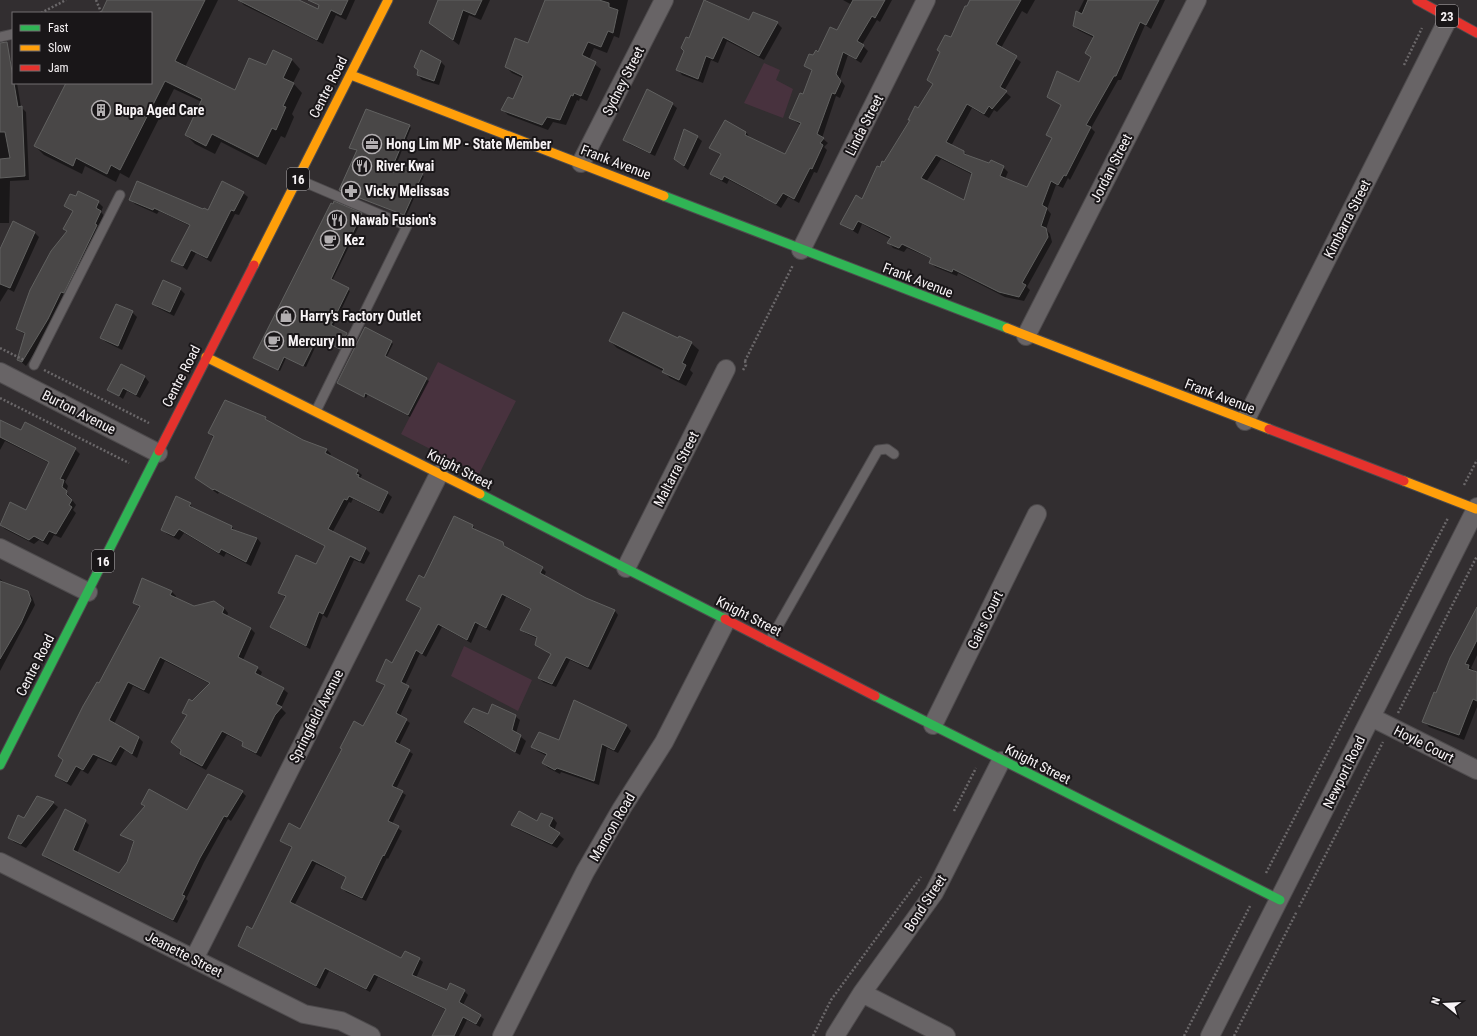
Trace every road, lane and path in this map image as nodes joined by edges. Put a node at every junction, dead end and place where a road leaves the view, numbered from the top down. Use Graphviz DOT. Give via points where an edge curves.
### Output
graph roads {
  1 [pos="66,0"];
  2 [pos="96,0"];
  3 [pos="388,0"];
  4 [pos="664,0"];
  5 [pos="926,0"];
  6 [pos="1197,0"];
  7 [pos="1417,0"];
  8 [pos="43,12"];
  9 [pos="101,12"];
  10 [pos="1449,17"];
  11 [pos="1477,33"];
  12 [pos="12,34"];
  13 [pos="0,37"];
  14 [pos="351,74"];
  15 [pos="582,163"];
  16 [pos="297,179"];
  17 [pos="120,195"];
  18 [pos="801,250"];
  19 [pos="1026,336"];
  20 [pos="0,348"];
  21 [pos="206,357"];
  22 [pos="34,365"];
  23 [pos="726,369"];
  24 [pos="0,372"];
  25 [pos="0,398"];
  26 [pos="316,411"];
  27 [pos="1245,421"];
  28 [pos="149,423"];
  29 [pos="158,452"];
  30 [pos="894,454"];
  31 [pos="1477,460"];
  32 [pos="129,463"];
  33 [pos="439,474"];
  34 [pos="1456,501"];
  35 [pos="1477,508"];
  36 [pos="1037,514"];
  37 [pos="0,548"];
  38 [pos="1477,556"];
  39 [pos="626,568"];
  40 [pos="88,592"];
  41 [pos="726,620"];
  42 [pos="769,642"];
  43 [pos="1371,717"];
  44 [pos="933,725"];
  45 [pos="1391,727"];
  46 [pos="1001,761"];
  47 [pos="0,765"];
  48 [pos="977,766"];
  49 [pos="1477,770"];
  50 [pos="953,814"];
  51 [pos="0,862"];
  52 [pos="922,875"];
  53 [pos="1258,889"];
  54 [pos="1280,900"];
  55 [pos="194,959"];
  56 [pos="862,993"];
  57 [pos="371,1036"];
  58 [pos="502,1036"];
  59 [pos="813,1036"];
  60 [pos="835,1036"];
  61 [pos="946,1036"];
  62 [pos="1184,1036"];
  63 [pos="1210,1036"];
  64 [pos="1234,1036"];
  1 -- 8 [label="path"];
  2 -- 9 [label="path"];
  3 -- 14 [label="street, Centre Road / 16"];
  4 -- 15 [label="street, Sydney Street"];
  5 -- 18 [label="street, Linda Street"];
  6 -- 19 [label="street, Jordan Street"];
  7 -- 10 [label="street, 23"];
  10 -- 11 [label="street, 23"];
  10 -- 27 [label="street, Kimbarra Street"];
  12 -- 13 [label="lane"];
  14 -- 15 [label="street, Frank Avenue"];
  14 -- 16 [label="street, Centre Road / 16"];
  15 -- 18 [label="street, Frank Avenue"];
  16 -- 21 [label="street, Centre Road / 16"];
  16 -- 26 [label="lane" via="407,226"];
  17 -- 22 [label="lane"];
  18 -- 19 [label="street, Frank Avenue"];
  18 -- 23 [label="path" via="745,361"];
  19 -- 27 [label="street, Frank Avenue"];
  20 -- 22 [label="path"];
  21 -- 26 [label="street, Knight Street"];
  21 -- 29 [label="street, Centre Road / 16"];
  22 -- 28 [label="path"];
  23 -- 39 [label="street, Maltarra Street"];
  24 -- 29 [label="street, Burton Avenue"];
  25 -- 32 [label="path"];
  26 -- 33 [label="street, Knight Street"];
  27 -- 34 [label="street, Frank Avenue"];
  29 -- 40 [label="street, Centre Road / 16"];
  30 -- 42 [label="lane" via="887,449 878,450"];
  31 -- 34 [label="path"];
  33 -- 39 [label="street, Knight Street"];
  33 -- 55 [label="street, Springfield Avenue"];
  34 -- 35 [label="street, Frank Avenue"];
  34 -- 53 [label="path"];
  35 -- 43 [label="street, Newport Road"];
  36 -- 44 [label="street, Gairs Court"];
  37 -- 40 [label="street"];
  38 -- 45 [label="path"];
  39 -- 41 [label="street, Knight Street"];
  40 -- 47 [label="street, Centre Road / 16"];
  41 -- 42 [label="street, Knight Street"];
  41 -- 58 [label="street, Manoon Road" via="664,742 585,872"];
  42 -- 44 [label="street, Knight Street"];
  43 -- 45 [label="street, Hoyle Court"];
  43 -- 54 [label="street, Newport Road"];
  44 -- 46 [label="street, Knight Street"];
  45 -- 49 [label="street, Hoyle Court"];
  45 -- 64 [label="path"];
  46 -- 53 [label="street, Knight Street"];
  46 -- 56 [label="street, Bond Street" via="934,893"];
  48 -- 50 [label="path"];
  51 -- 55 [label="street, Jeanette Street"];
  52 -- 59 [label="path" via="831,1000"];
  53 -- 54 [label="street, Knight Street"];
  53 -- 62 [label="path"];
  54 -- 63 [label="street, Newport Road"];
  55 -- 57 [label="street, Jeanette Street" via="304,1014 341,1021"];
  56 -- 60 [label="street, Bond Street"];
  56 -- 61 [label="street"];
}
